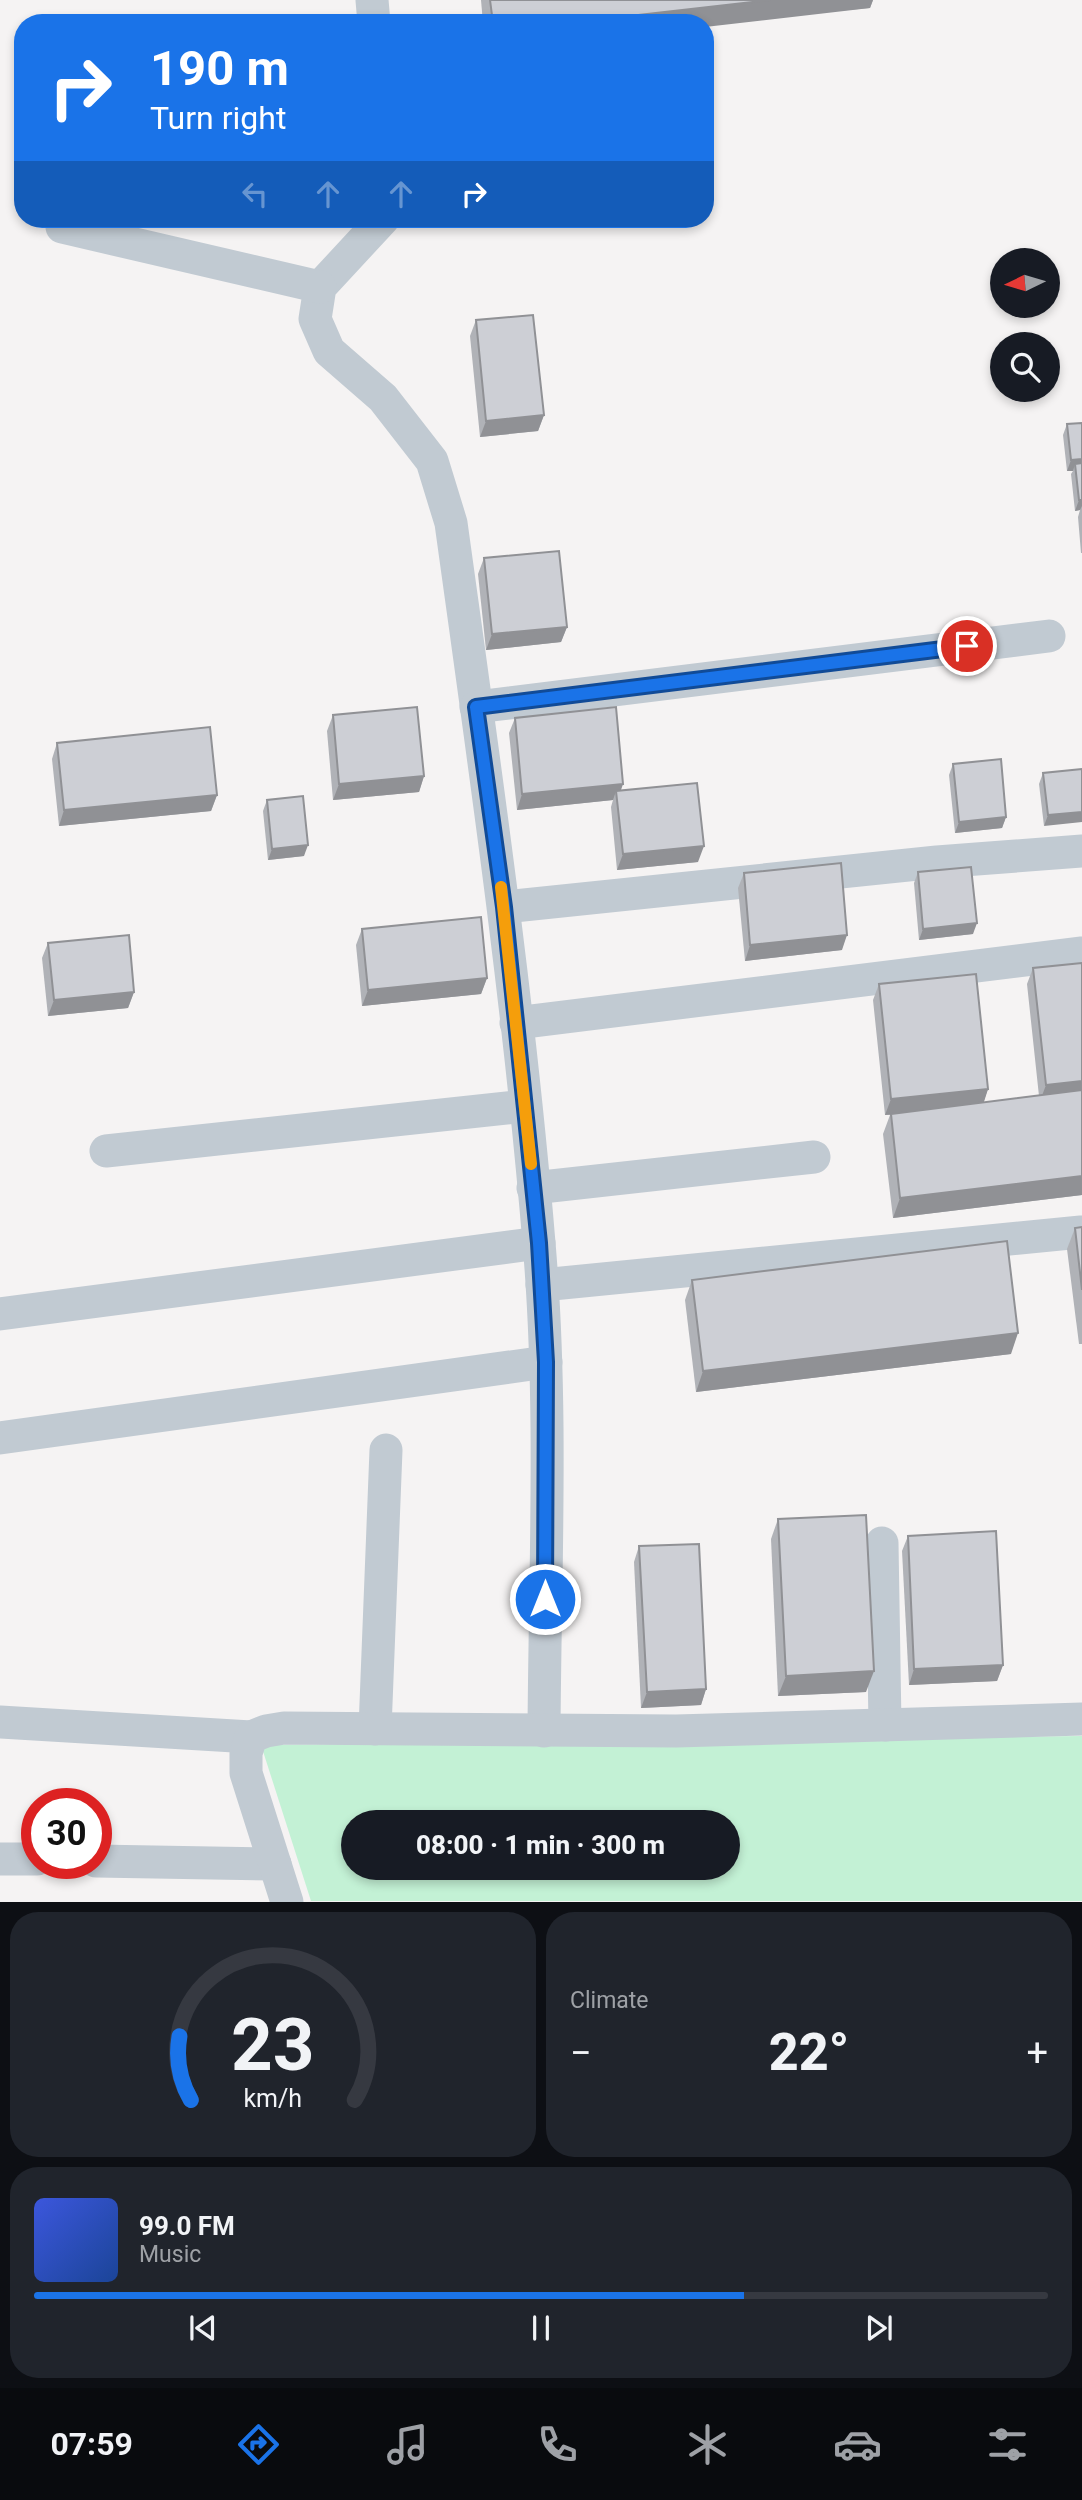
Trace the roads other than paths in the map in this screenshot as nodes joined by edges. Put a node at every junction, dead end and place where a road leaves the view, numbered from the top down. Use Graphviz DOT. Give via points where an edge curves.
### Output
graph roads {
  1 [pos="66,228"];
  2 [pos="375,228"];
  3 [pos="320,287"];
  4 [pos="1049,636"];
  5 [pos="476,707"];
  6 [pos="1082,851"];
  7 [pos="504,907"];
  8 [pos="1082,953"];
  9 [pos="516,1023"];
  10 [pos="525,1106"];
  11 [pos="106,1151"];
  12 [pos="814,1157"];
  13 [pos="533,1188"];
  14 [pos="1081,1232"];
  15 [pos="539,1243"];
  16 [pos="542,1285"];
  17 [pos="0,1314"];
  18 [pos="546,1362"];
  19 [pos="0,1438"];
  20 [pos="386,1450"];
  21 [pos="882,1543"];
  22 [pos="1082,1718"];
  23 [pos="0,1722"];
  24 [pos="885,1725"];
  25 [pos="375,1728"];
  26 [pos="544,1731"];
  27 [pos="251,1737"];
  28 [pos="0,1859"];
  29 [pos="21,1860"];
  30 [pos="112,1861"];
  31 [pos="275,1864"];
  32 [pos="287,1902"];
  1 -- 3 [label="street"];
  2 -- 3 [label="street"];
  3 -- 5 [label="street" via="315,319 329,351 383,398 432,461 451,523"];
  4 -- 5 [label="street"];
  5 -- 7 [label="street"];
  6 -- 7 [label="street"];
  7 -- 9 [label="street"];
  8 -- 9 [label="street"];
  9 -- 10 [label="street"];
  10 -- 11 [label="street"];
  10 -- 13 [label="street"];
  12 -- 13 [label="street"];
  13 -- 15 [label="street"];
  14 -- 16 [label="street"];
  15 -- 16 [label="street"];
  15 -- 17 [label="street"];
  16 -- 18 [label="street"];
  18 -- 19 [label="street"];
  18 -- 26 [label="street"];
  20 -- 25 [label="street"];
  21 -- 24 [label="street"];
  22 -- 24 [label="street"];
  23 -- 27 [label="street"];
  24 -- 26 [label="street"];
  25 -- 26 [label="street"];
  25 -- 27 [label="street" via="284,1728"];
  27 -- 31 [label="street" via="246,1773"];
  28 -- 29 [label="street"];
  30 -- 31 [label="street"];
  31 -- 32 [label="street"];
}
